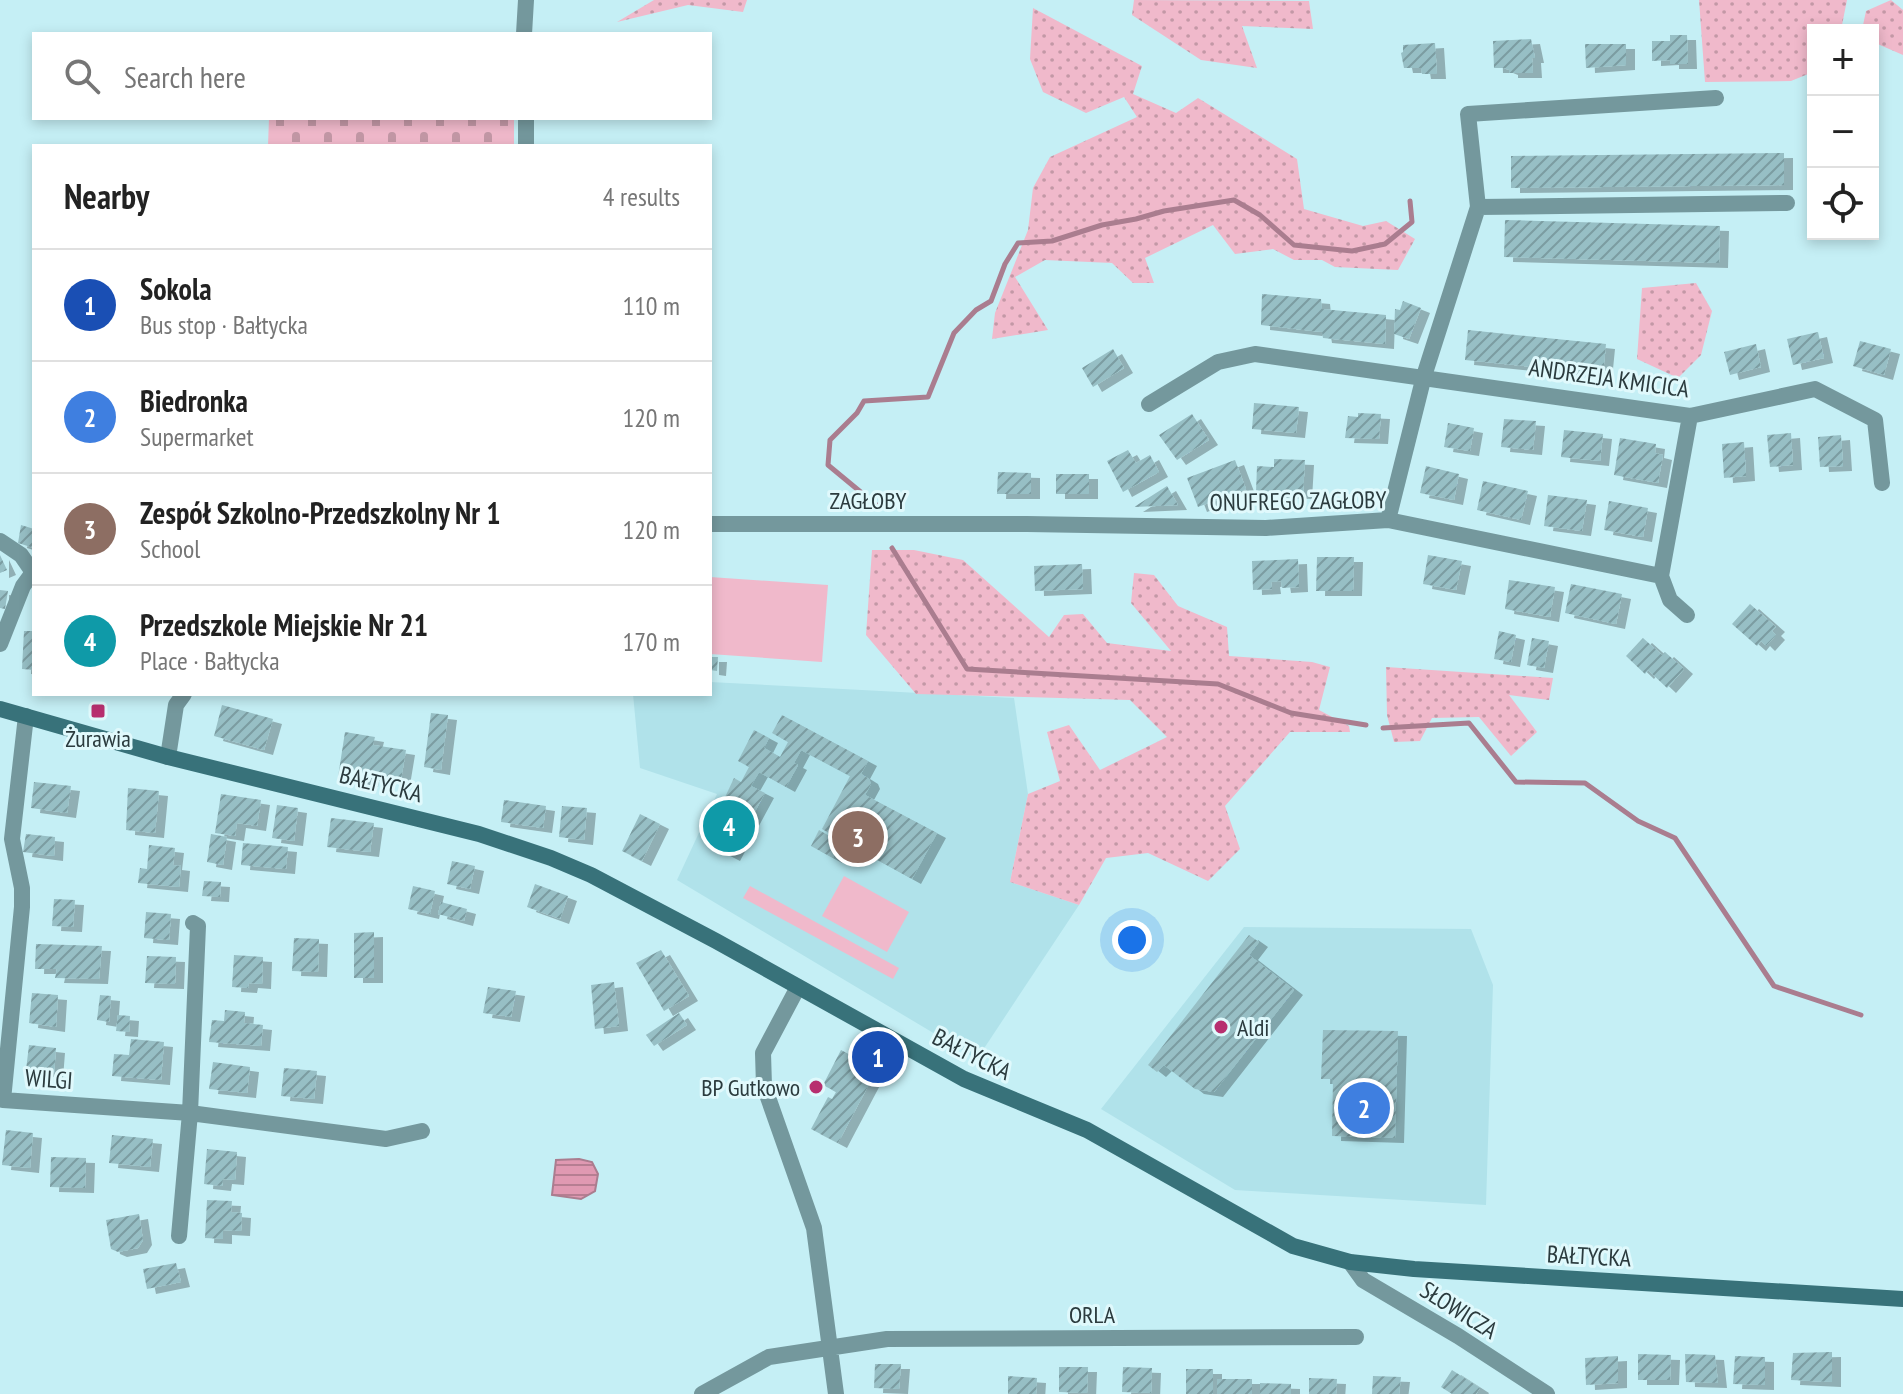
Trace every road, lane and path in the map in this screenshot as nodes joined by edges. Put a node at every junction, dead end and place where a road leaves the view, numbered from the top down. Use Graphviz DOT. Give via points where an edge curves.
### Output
graph roads {
  1 [pos="526,0"];
  2 [pos="524,32"];
  3 [pos="1716,98"];
  4 [pos="526,120"];
  5 [pos="526,144"];
  6 [pos="1787,203"];
  7 [pos="1478,207"];
  8 [pos="1424,376"];
  9 [pos="1149,404"];
  10 [pos="1690,416"];
  11 [pos="1882,483"];
  12 [pos="1388,520"];
  13 [pos="712,524"];
  14 [pos="1027,524"];
  15 [pos="0,541"];
  16 [pos="32,570"];
  17 [pos="32,572"];
  18 [pos="1661,576"];
  19 [pos="1687,615"];
  20 [pos="0,644"];
  21 [pos="183,696"];
  22 [pos="0,709"];
  23 [pos="26,716"];
  24 [pos="168,757"];
  25 [pos="193,923"];
  26 [pos="798,987"];
  27 [pos="1,1100"];
  28 [pos="190,1113"];
  29 [pos="422,1131"];
  30 [pos="179,1236"];
  31 [pos="1350,1262"];
  32 [pos="1903,1299"];
  33 [pos="1356,1337"];
  34 [pos="829,1349"];
  35 [pos="702,1394"];
  36 [pos="836,1394"];
  37 [pos="1547,1394"];
  1 -- 2 [label="street"];
  3 -- 7 [label="street" via="1468,114"];
  4 -- 5 [label="street"];
  6 -- 7 [label="street"];
  7 -- 8 [label="street"];
  8 -- 9 [label="street, ANDRZEJA KMICICA" via="1255,354 1218,362"];
  8 -- 10 [label="street, ANDRZEJA KMICICA"];
  8 -- 12 [label="street"];
  10 -- 11 [label="street, ANDRZEJA KMICICA" via="1815,389 1875,420"];
  10 -- 18 [label="street"];
  12 -- 14 [label="street, ONUFREGO ZAGŁOBY" via="1266,528"];
  12 -- 18 [label="street, ONUFREGO ZAGŁOBY"];
  13 -- 14 [label="street, ZAGŁOBY"];
  15 -- 16 [label="street"];
  17 -- 20 [label="street"];
  18 -- 19 [label="street" via="1670,600"];
  21 -- 24 [label="street" via="176,705"];
  22 -- 23 [label="main road, BAŁTYCKA"];
  23 -- 24 [label="main road, BAŁTYCKA"];
  23 -- 27 [label="street, WILGI" via="12,839 22,907"];
  24 -- 26 [label="main road, BAŁTYCKA" via="479,834 551,858"];
  25 -- 28 [label="street" via="198,926"];
  26 -- 31 [label="main road, BAŁTYCKA" via="964,1079 1087,1130 1285,1242"];
  26 -- 34 [label="street" via="763,1053 764,1086 814,1228"];
  27 -- 28 [label="street, WILGI"];
  28 -- 29 [label="street, WILGI" via="386,1139"];
  28 -- 30 [label="street"];
  31 -- 32 [label="main road, BAŁTYCKA"];
  31 -- 37 [label="street, SŁOWICZA" via="1363,1280"];
  33 -- 34 [label="street, ORLA" via="887,1339"];
  34 -- 35 [label="street, ORLA" via="769,1357"];
  34 -- 36 [label="street"];
}
